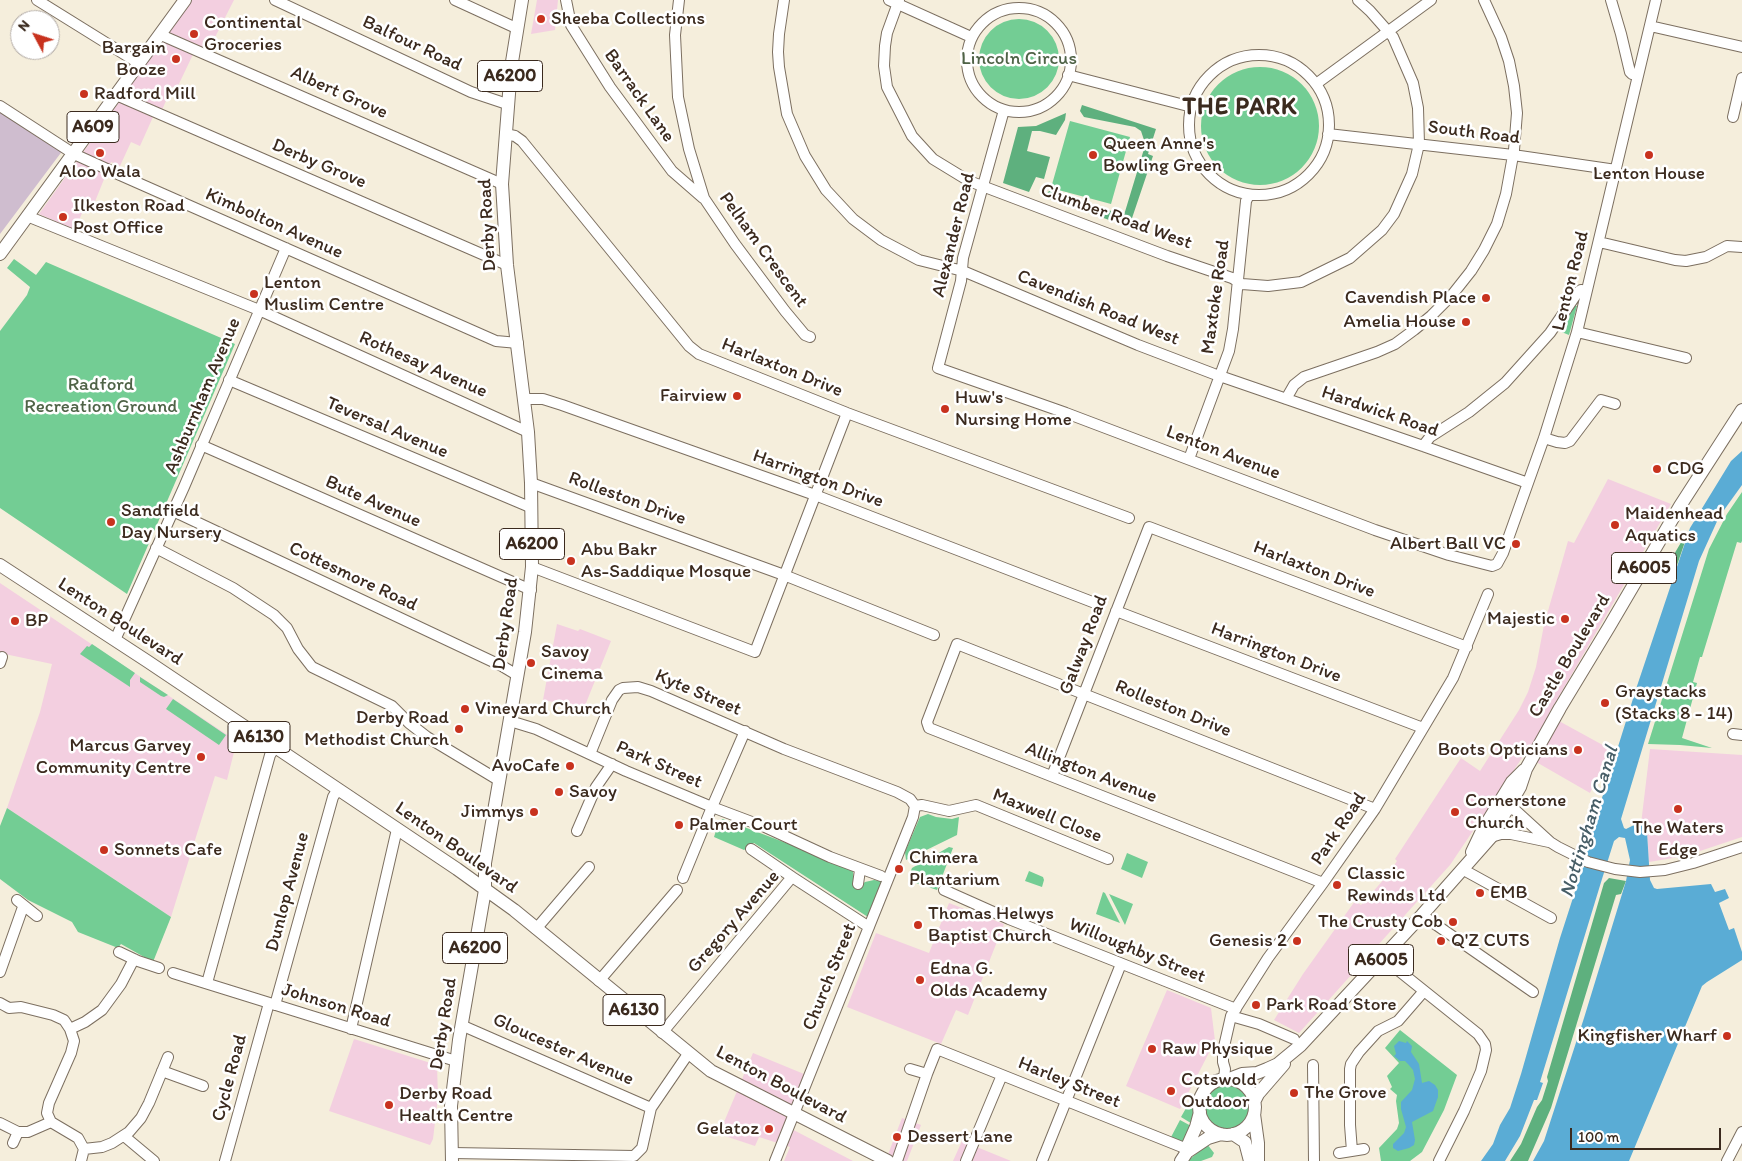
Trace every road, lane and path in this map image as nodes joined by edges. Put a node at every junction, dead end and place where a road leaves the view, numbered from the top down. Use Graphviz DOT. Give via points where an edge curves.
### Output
graph roads {
  1 [pos="37,0"];
  2 [pos="185,0"];
  3 [pos="275,0"];
  4 [pos="455,0"];
  5 [pos="522,0"];
  6 [pos="566,0"];
  7 [pos="679,0"];
  8 [pos="784,0"];
  9 [pos="1358,0"];
  10 [pos="1431,0"];
  11 [pos="1484,0"];
  12 [pos="1611,0"];
  13 [pos="1656,0"];
  14 [pos="895,1"];
  15 [pos="1019,4"];
  16 [pos="1650,26"];
  17 [pos="516,28"];
  18 [pos="1389,32"];
  19 [pos="161,35"];
  20 [pos="971,37"];
  21 [pos="1742,47"];
  22 [pos="140,64"];
  23 [pos="1068,75"];
  24 [pos="1638,75"];
  25 [pos="1742,78"];
  26 [pos="1316,84"];
  27 [pos="116,95"];
  28 [pos="507,104"];
  29 [pos="0,106"];
  30 [pos="1192,107"];
  31 [pos="1004,110"];
  32 [pos="1733,117"];
  33 [pos="505,134"];
  34 [pos="1328,134"];
  35 [pos="1419,144"];
  36 [pos="74,154"];
  37 [pos="1513,155"];
  38 [pos="1616,170"];
  39 [pos="502,184"];
  40 [pos="984,186"];
  41 [pos="1249,195"];
  42 [pos="704,198"];
  43 [pos="28,216"];
  44 [pos="1598,242"];
  45 [pos="1742,247"];
  46 [pos="286,248"];
  47 [pos="0,254"];
  48 [pos="507,265"];
  49 [pos="963,271"];
  50 [pos="1237,280"];
  51 [pos="1586,291"];
  52 [pos="259,310"];
  53 [pos="1577,332"];
  54 [pos="810,337"];
  55 [pos="518,342"];
  56 [pos="1686,358"];
  57 [pos="938,368"];
  58 [pos="1220,376"];
  59 [pos="229,380"];
  60 [pos="525,398"];
  61 [pos="1286,399"];
  62 [pos="1615,404"];
  63 [pos="1742,410"];
  64 [pos="847,412"];
  65 [pos="528,432"];
  66 [pos="1544,438"];
  67 [pos="201,445"];
  68 [pos="1423,446"];
  69 [pos="1189,459"];
  70 [pos="531,482"];
  71 [pos="1528,484"];
  72 [pos="815,495"];
  73 [pos="532,508"];
  74 [pos="173,511"];
  75 [pos="1129,518"];
  76 [pos="1149,527"];
  77 [pos="156,548"];
  78 [pos="1497,564"];
  79 [pos="0,565"];
  80 [pos="532,567"];
  81 [pos="784,575"];
  82 [pos="531,590"];
  83 [pos="1488,594"];
  84 [pos="1095,603"];
  85 [pos="1116,611"];
  86 [pos="934,635"];
  87 [pos="115,640"];
  88 [pos="957,644"];
  89 [pos="1467,647"];
  90 [pos="518,675"];
  91 [pos="1084,693"];
  92 [pos="510,722"];
  93 [pos="1423,728"];
  94 [pos="745,731"];
  95 [pos="275,747"];
  96 [pos="590,754"];
  97 [pos="612,764"];
  98 [pos="1052,776"];
  99 [pos="500,781"];
  100 [pos="338,789"];
  101 [pos="914,806"];
  102 [pos="712,807"];
  103 [pos="1503,807"];
  104 [pos="1375,809"];
  105 [pos="397,829"];
  106 [pos="577,831"];
  107 [pos="1491,837"];
  108 [pos="1550,842"];
  109 [pos="1742,846"];
  110 [pos="752,849"];
  111 [pos="1108,859"];
  112 [pos="589,867"];
  113 [pos="1462,869"];
  114 [pos="860,870"];
  115 [pos="881,876"];
  116 [pos="792,877"];
  117 [pos="683,878"];
  118 [pos="1323,883"];
  119 [pos="858,884"];
  120 [pos="485,890"];
  121 [pos="677,890"];
  122 [pos="944,890"];
  123 [pos="1422,915"];
  124 [pos="37,916"];
  125 [pos="1551,918"];
  126 [pos="869,927"];
  127 [pos="536,929"];
  128 [pos="119,952"];
  129 [pos="1382,958"];
  130 [pos="134,959"];
  131 [pos="1121,964"];
  132 [pos="159,968"];
  133 [pos="0,972"];
  134 [pos="173,973"];
  135 [pos="599,981"];
  136 [pos="207,983"];
  137 [pos="1424,991"];
  138 [pos="1533,992"];
  139 [pos="0,1003"];
  140 [pos="272,1004"];
  141 [pos="1233,1013"];
  142 [pos="461,1024"];
  143 [pos="70,1029"];
  144 [pos="351,1029"];
  145 [pos="662,1033"];
  146 [pos="1296,1044"];
  147 [pos="688,1054"];
  148 [pos="168,1056"];
  149 [pos="456,1061"];
  150 [pos="1313,1065"];
  151 [pos="910,1069"];
  152 [pos="162,1071"];
  153 [pos="927,1074"];
  154 [pos="1002,1075"];
  155 [pos="1227,1079"];
  156 [pos="204,1086"];
  157 [pos="1066,1101"];
  158 [pos="651,1108"];
  159 [pos="1254,1108"];
  160 [pos="1200,1112"];
  161 [pos="794,1114"];
  162 [pos="51,1122"];
  163 [pos="0,1123"];
  164 [pos="18,1132"];
  165 [pos="1742,1132"];
  166 [pos="1227,1134"];
  167 [pos="124,1136"];
  168 [pos="13,1143"];
  169 [pos="1364,1149"];
  170 [pos="84,1150"];
  171 [pos="1352,1151"];
  172 [pos="1339,1153"];
  173 [pos="1184,1156"];
  174 [pos="452,1157"];
  175 [pos="81,1161"];
  176 [pos="154,1161"];
  177 [pos="225,1161"];
  178 [pos="775,1161"];
  179 [pos="888,1161"];
  180 [pos="897,1161"];
  181 [pos="966,1161"];
  182 [pos="1042,1161"];
  183 [pos="1250,1161"];
  184 [pos="1258,1161"];
  185 [pos="1314,1161"];
  186 [pos="1439,1161"];
  187 [pos="1727,1161"];
  1 -- 22 [label="street"];
  2 -- 19 [label="main road, A609"];
  3 -- 28 [label="street, Balfour Road" via="471,92"];
  4 -- 17 [label="street"];
  5 -- 17 [label="main road, Derby Road / A6200"];
  6 -- 42 [label="street, Barrack Lane" via="572,25 610,87 672,171"];
  7 -- 42 [label="street, Pelham Crescent" via="675,35 680,114"];
  8 -- 49 [label="street, Cavendish Road West" via="778,52 787,114 805,156 826,190 853,219 888,245 919,260"];
  9 -- 18 [label="street, Clumber Road West"];
  10 -- 18 [label="street"];
  11 -- 37 [label="street" via="1501,37 1514,86 1517,113"];
  12 -- 24 [label="street" via="1630,72"];
  13 -- 16 [label="street, Lenton Road"];
  14 -- 20 [label="street"];
  14 -- 40 [label="street, Clumber Road West" via="885,46 887,87 903,119 932,159"];
  15 -- 20 [label="street" via="988,17"];
  15 -- 23 [label="street" via="1040,11 1062,30 1071,56"];
  16 -- 21 [label="street"];
  16 -- 24 [label="street, Lenton Road"];
  17 -- 28 [label="main road, Derby Road / A6200"];
  18 -- 26 [label="street"];
  18 -- 35 [label="street, Clumber Road West" via="1413,83 1418,108"];
  19 -- 22 [label="main road, A609"];
  19 -- 39 [label="street, Albert Grove"];
  20 -- 31 [label="street" via="967,52 968,74 986,101"];
  22 -- 27 [label="main road, A609"];
  23 -- 30 [label="street"];
  23 -- 31 [label="street" via="1052,101 1035,110"];
  24 -- 38 [label="street, Lenton Road"];
  25 -- 32 [label="street"];
  26 -- 30 [label="street" via="1299,68 1280,59 1248,56 1215,71 1200,88"];
  26 -- 34 [label="street" via="1329,118"];
  27 -- 36 [label="main road, A609"];
  27 -- 48 [label="street, Derby Grove"];
  28 -- 33 [label="main road, Derby Road / A6200"];
  29 -- 36 [label="street, Kimbolton Avenue"];
  30 -- 41 [label="street" via="1191,143 1198,159 1222,185"];
  31 -- 40 [label="street, Alexander Road"];
  33 -- 39 [label="main road, Derby Road / A6200"];
  33 -- 64 [label="street, Harlaxton Drive" via="522,141 692,349"];
  34 -- 35 [label="street, South Road"];
  34 -- 41 [label="street" via="1317,164 1294,186 1277,193"];
  35 -- 37 [label="street, South Road"];
  35 -- 50 [label="street, Clumber Road West" via="1412,174 1394,214 1382,230 1350,258 1301,282 1286,285 1242,284"];
  36 -- 43 [label="main road, A609"];
  36 -- 46 [label="street, Kimbolton Avenue"];
  37 -- 38 [label="street, South Road"];
  37 -- 61 [label="street" via="1497,224 1471,271 1452,295 1395,344 1304,377 1294,385"];
  38 -- 44 [label="street, Lenton Road"];
  39 -- 48 [label="main road, Derby Road / A6200"];
  40 -- 49 [label="street, Alexander Road"];
  40 -- 50 [label="street, Clumber Road West"];
  41 -- 50 [label="street, Maxtoke Road"];
  42 -- 54 [label="street, Pelham Crescent" via="780,304"];
  43 -- 47 [label="main road, A609"];
  43 -- 52 [label="street, Rothesay Avenue"];
  44 -- 45 [label="street" via="1686,261 1706,257 1727,246"];
  44 -- 51 [label="street, Lenton Road"];
  46 -- 52 [label="street, Ashburnham Avenue"];
  46 -- 55 [label="street, Kimbolton Avenue" via="496,341"];
  48 -- 55 [label="main road, Derby Road / A6200"];
  49 -- 57 [label="street, Alexander Road"];
  49 -- 58 [label="street, Cavendish Road West"];
  50 -- 58 [label="street, Maxtoke Road" via="1230,344"];
  51 -- 53 [label="street, Lenton Road"];
  51 -- 68 [label="street" via="1578,292 1550,333 1505,384 1430,437"];
  52 -- 59 [label="street, Ashburnham Avenue"];
  52 -- 65 [label="street, Rothesay Avenue"];
  53 -- 56 [label="street"];
  53 -- 66 [label="street, Lenton Road"];
  55 -- 60 [label="main road, Derby Road / A6200"];
  57 -- 69 [label="street, Lenton Avenue"];
  58 -- 61 [label="street, Hardwick Road"];
  58 -- 69 [label="street, Maxtoke Road"];
  59 -- 67 [label="street, Ashburnham Avenue"];
  59 -- 73 [label="street, Teversal Avenue"];
  60 -- 65 [label="main road, Derby Road / A6200"];
  60 -- 72 [label="street, Harrington Drive" via="562,405"];
  61 -- 68 [label="street, Hardwick Road"];
  62 -- 66 [label="street" via="1602,400 1570,441 1565,443"];
  63 -- 103 [label="main road, Castle Boulevard / A6005" via="1680,506 1560,708 1526,769 1520,787"];
  64 -- 72 [label="street"];
  64 -- 75 [label="street, Harlaxton Drive"];
  65 -- 70 [label="main road, Derby Road / A6200"];
  66 -- 71 [label="street, Lenton Road"];
  67 -- 74 [label="street, Ashburnham Avenue"];
  67 -- 82 [label="street, Bute Avenue"];
  68 -- 71 [label="street, Hardwick Road"];
  69 -- 78 [label="street, Lenton Avenue" via="1449,556 1488,566"];
  70 -- 73 [label="main road, Derby Road / A6200"];
  70 -- 81 [label="street, Rolleston Drive"];
  71 -- 78 [label="street, Lenton Road"];
  72 -- 81 [label="street"];
  72 -- 84 [label="street, Harrington Drive"];
  73 -- 80 [label="main road, Derby Road / A6200"];
  74 -- 77 [label="street, Ashburnham Avenue"];
  74 -- 90 [label="street, Cottesmore Road"];
  76 -- 85 [label="street, Galway Road"];
  76 -- 89 [label="street, Harlaxton Drive"];
  77 -- 87 [label="street, Ashburnham Avenue"];
  77 -- 99 [label="street" via="234,588 274,615 287,628 312,667 392,706 427,737"];
  79 -- 87 [label="main road, Lenton Boulevard / A6130"];
  80 -- 81 [label="street" via="755,652"];
  80 -- 82 [label="main road, Derby Road / A6200"];
  81 -- 86 [label="street, Rolleston Drive"];
  82 -- 90 [label="main road, Derby Road / A6200"];
  83 -- 89 [label="street, Park Road"];
  85 -- 91 [label="street, Galway Road"];
  85 -- 93 [label="street, Harrington Drive"];
  87 -- 95 [label="main road, Lenton Boulevard / A6130"];
  88 -- 91 [label="street, Rolleston Drive"];
  88 -- 98 [label="street, Allington Avenue" via="927,725 929,728"];
  89 -- 93 [label="street, Park Road"];
  90 -- 92 [label="main road, Derby Road / A6200"];
  91 -- 98 [label="street, Galway Road"];
  91 -- 104 [label="street, Rolleston Drive"];
  92 -- 96 [label="street, Park Street" via="536,729"];
  92 -- 99 [label="main road, Derby Road / A6200"];
  93 -- 104 [label="street, Park Road"];
  94 -- 96 [label="street, Kyte Street" via="651,691 638,687 623,688 612,700"];
  94 -- 101 [label="street" via="905,796"];
  94 -- 102 [label="street, Park Street"];
  95 -- 100 [label="main road, Lenton Boulevard / A6130"];
  95 -- 136 [label="street" via="270,755"];
  96 -- 97 [label="street, Park Street"];
  97 -- 102 [label="street, Park Street"];
  97 -- 106 [label="street" via="596,787"];
  98 -- 118 [label="street, Allington Avenue"];
  99 -- 120 [label="main road, Derby Road / A6200" via="485,863"];
  100 -- 105 [label="main road, Lenton Boulevard / A6130"];
  100 -- 140 [label="street, Dunlop Avenue"];
  101 -- 111 [label="street, Maxwell Close" via="949,811 976,806"];
  101 -- 126 [label="street, Church Street" via="913,817"];
  102 -- 114 [label="street"];
  102 -- 117 [label="street"];
  103 -- 107 [label="main road, Castle Boulevard / A6005"];
  103 -- 108 [label="street" via="1523,816"];
  103 -- 113 [label="main road, Castle Boulevard / A6005" via="1482,830"];
  104 -- 118 [label="street, Park Road"];
  105 -- 120 [label="main road, Lenton Boulevard / A6130"];
  105 -- 144 [label="street"];
  107 -- 108 [label="street" via="1511,834"];
  107 -- 113 [label="main road, Castle Boulevard / A6005"];
  108 -- 109 [label="street" via="1588,862 1640,872 1694,863"];
  110 -- 116 [label="street"];
  112 -- 127 [label="street"];
  113 -- 123 [label="main road, Castle Boulevard / A6005"];
  113 -- 125 [label="street"];
  114 -- 115 [label="street"];
  114 -- 119 [label="street"];
  116 -- 126 [label="street, Gregory Avenue"];
  116 -- 145 [label="street, Gregory Avenue"];
  118 -- 141 [label="street, Park Road" via="1268,958"];
  120 -- 127 [label="main road, Lenton Boulevard / A6130"];
  120 -- 142 [label="main road, Derby Road / A6200"];
  121 -- 135 [label="street"];
  122 -- 131 [label="street, Willoughby Street"];
  123 -- 129 [label="main road, Castle Boulevard / A6005"];
  123 -- 138 [label="street"];
  124 -- 133 [label="street" via="20,904"];
  126 -- 161 [label="street, Church Street"];
  127 -- 135 [label="main road, Lenton Boulevard / A6130"];
  128 -- 130 [label="street"];
  129 -- 137 [label="street"];
  129 -- 146 [label="main road, Castle Boulevard / A6005"];
  130 -- 132 [label="street"];
  130 -- 143 [label="street" via="102,1010"];
  131 -- 141 [label="street, Willoughby Street"];
  131 -- 157 [label="street"];
  134 -- 136 [label="street, Johnson Road"];
  135 -- 145 [label="main road, Lenton Boulevard / A6130"];
  136 -- 140 [label="street, Johnson Road"];
  137 -- 171 [label="street" via="1398,1021 1378,1032 1351,1064"];
  137 -- 186 [label="street" via="1478,1034 1486,1050 1471,1096"];
  139 -- 143 [label="street" via="9,1008 21,1007 53,1015 64,1020"];
  140 -- 144 [label="street, Johnson Road"];
  140 -- 177 [label="street, Cycle Road"];
  141 -- 146 [label="street, Willoughby Street"];
  141 -- 155 [label="street, Park Road" via="1223,1051 1222,1062"];
  142 -- 149 [label="main road, Derby Road / A6200"];
  142 -- 158 [label="street, Gloucester Avenue"];
  143 -- 162 [label="street" via="74,1041 49,1104 47,1113"];
  144 -- 149 [label="street, Johnson Road"];
  145 -- 147 [label="main road, Lenton Boulevard / A6130"];
  146 -- 155 [label="main road, Castle Boulevard" via="1278,1064 1257,1073"];
  146 -- 159 [label="main road, Castle Boulevard" via="1258,1094"];
  147 -- 158 [label="street"];
  147 -- 161 [label="main road, Lenton Boulevard / A6130" via="711,1071"];
  148 -- 152 [label="street"];
  149 -- 174 [label="main road, Derby Road / A6200" via="451,1106"];
  150 -- 185 [label="street"];
  151 -- 153 [label="street"];
  152 -- 156 [label="street"];
  152 -- 167 [label="street" via="141,1118"];
  153 -- 154 [label="street, Harley Street" via="938,1050"];
  153 -- 180 [label="street"];
  154 -- 157 [label="street, Harley Street"];
  154 -- 181 [label="street"];
  155 -- 159 [label="main road" via="1246,1086"];
  155 -- 160 [label="main road" via="1216,1081 1203,1093"];
  157 -- 173 [label="street, Harley Street" via="1182,1147"];
  157 -- 182 [label="street"];
  158 -- 174 [label="street" via="642,1148 634,1156"];
  159 -- 166 [label="main road" via="1246,1127"];
  159 -- 184 [label="main road"];
  160 -- 166 [label="main road" via="1207,1126"];
  160 -- 173 [label="main road"];
  161 -- 178 [label="street, Church Street"];
  161 -- 179 [label="main road, Lenton Boulevard / A6130"];
  162 -- 164 [label="street" via="28,1132"];
  162 -- 170 [label="street" via="78,1138"];
  163 -- 164 [label="street"];
  164 -- 168 [label="street"];
  165 -- 187 [label="street"];
  166 -- 173 [label="main road" via="1208,1138"];
  166 -- 183 [label="main road" via="1245,1142"];
  167 -- 170 [label="street" via="102,1147"];
  167 -- 176 [label="street"];
  169 -- 171 [label="street"];
  170 -- 175 [label="street"];
  171 -- 172 [label="street"];
}
